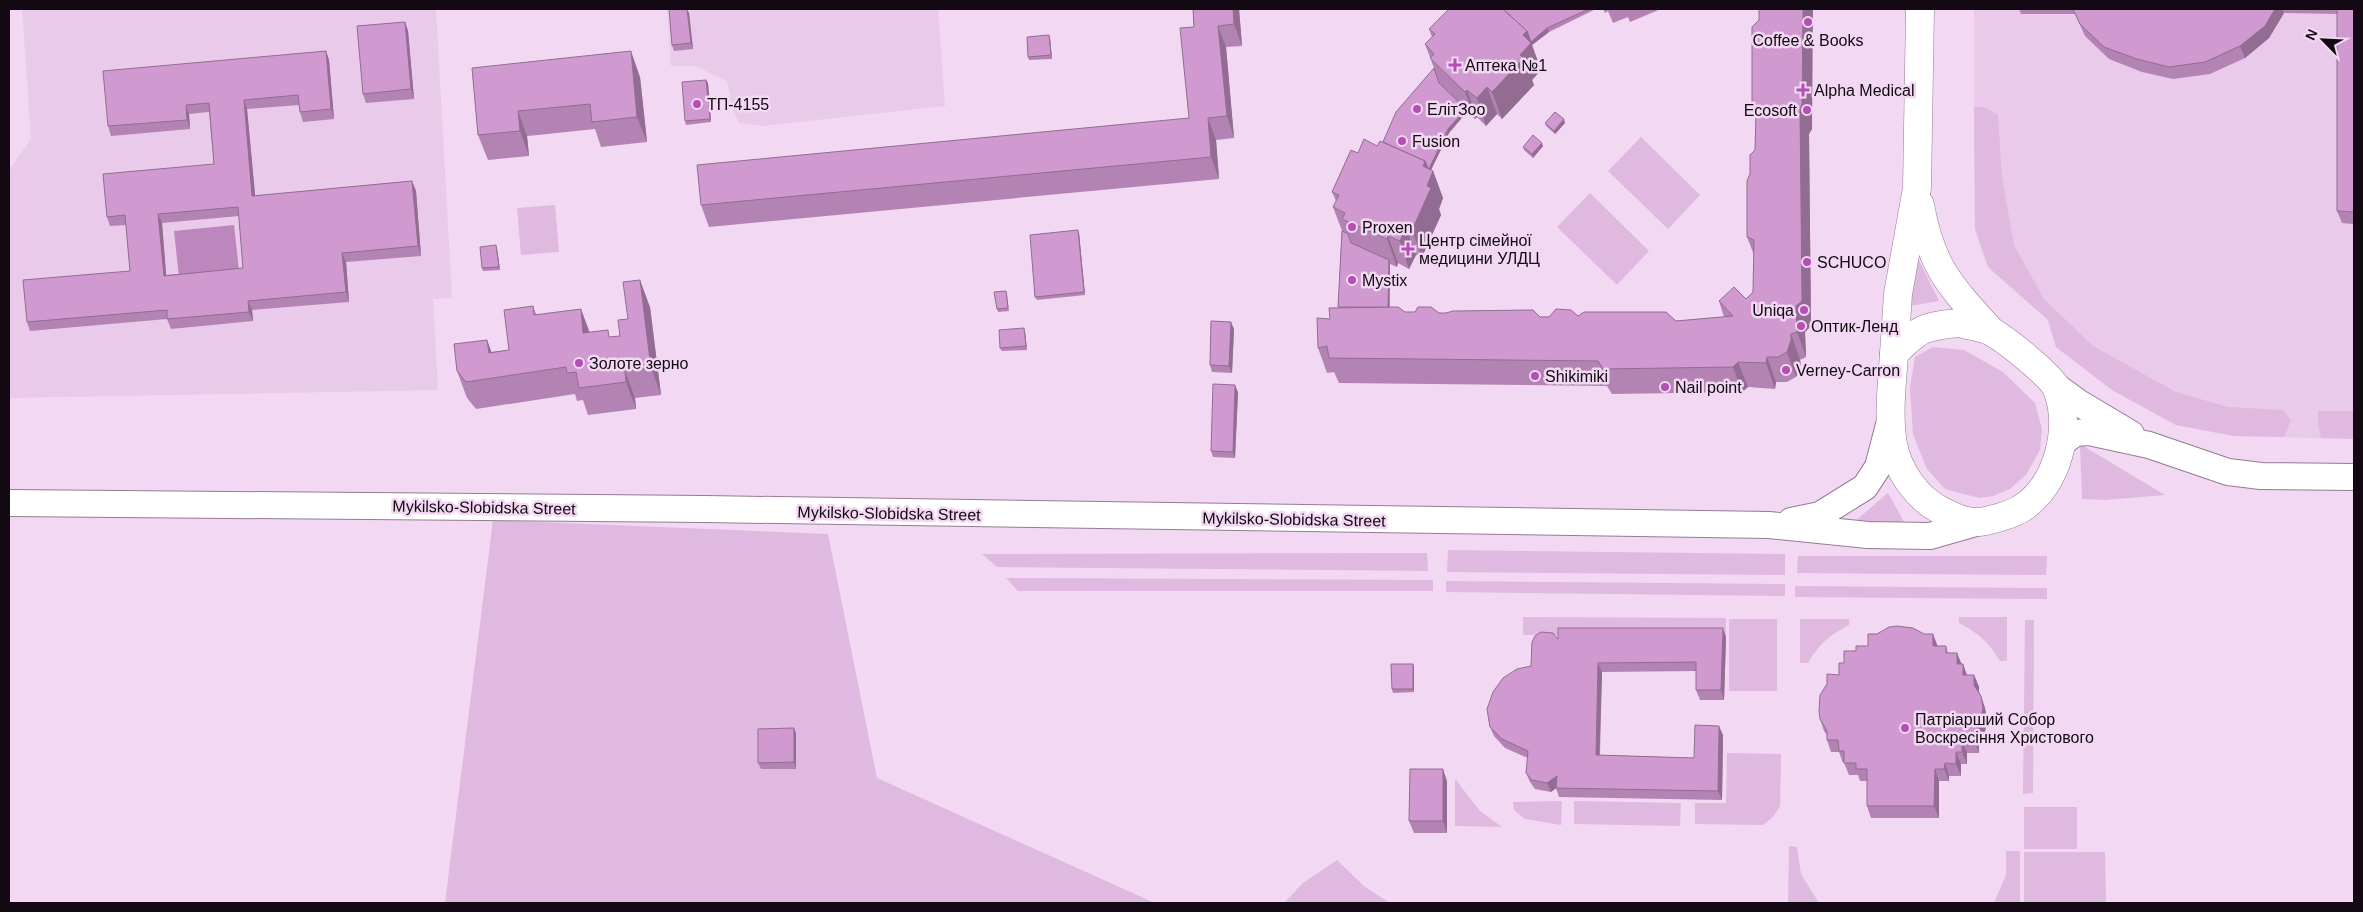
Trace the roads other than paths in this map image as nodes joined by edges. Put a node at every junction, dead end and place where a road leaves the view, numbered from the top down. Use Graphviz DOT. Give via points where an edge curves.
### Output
graph roads {
  1 [pos="1920,9"];
  2 [pos="1917,188"];
  3 [pos="1992,332"];
  4 [pos="1894,354"];
  5 [pos="2057,387"];
  6 [pos="1890,421"];
  7 [pos="2062,443"];
  8 [pos="2149,445"];
  9 [pos="2354,477"];
  10 [pos="9,504"];
  11 [pos="1979,522"];
  12 [pos="1769,525"];
  1 -- 2 [label="street"];
  2 -- 3 [label="street" via="1925,234 1937,264 1951,287"];
  2 -- 4 [label="street" via="1898,294"];
  3 -- 4 [label="street" via="1960,323 1938,325 1915,332"];
  3 -- 5 [label="street" via="2032,362"];
  4 -- 6 [label="street"];
  5 -- 7 [label="street" via="2063,416"];
  5 -- 8 [label="street"];
  6 -- 11 [label="street" via="1893,446 1912,487 1932,506 1952,516"];
  6 -- 12 [label="street, Mykilsko-Slobidska Street" via="1878,467 1865,487 1820,515"];
  7 -- 8 [label="street" via="2075,433 2089,432"];
  7 -- 11 [label="street" via="2052,472 2039,492 2022,508"];
  8 -- 9 [label="street" via="2228,472 2261,476"];
  10 -- 12 [label="street, Mykilsko-Slobidska Street" via="706,509"];
  11 -- 12 [label="street, Mykilsko-Slobidska Street" via="1930,536 1868,535"];
}
